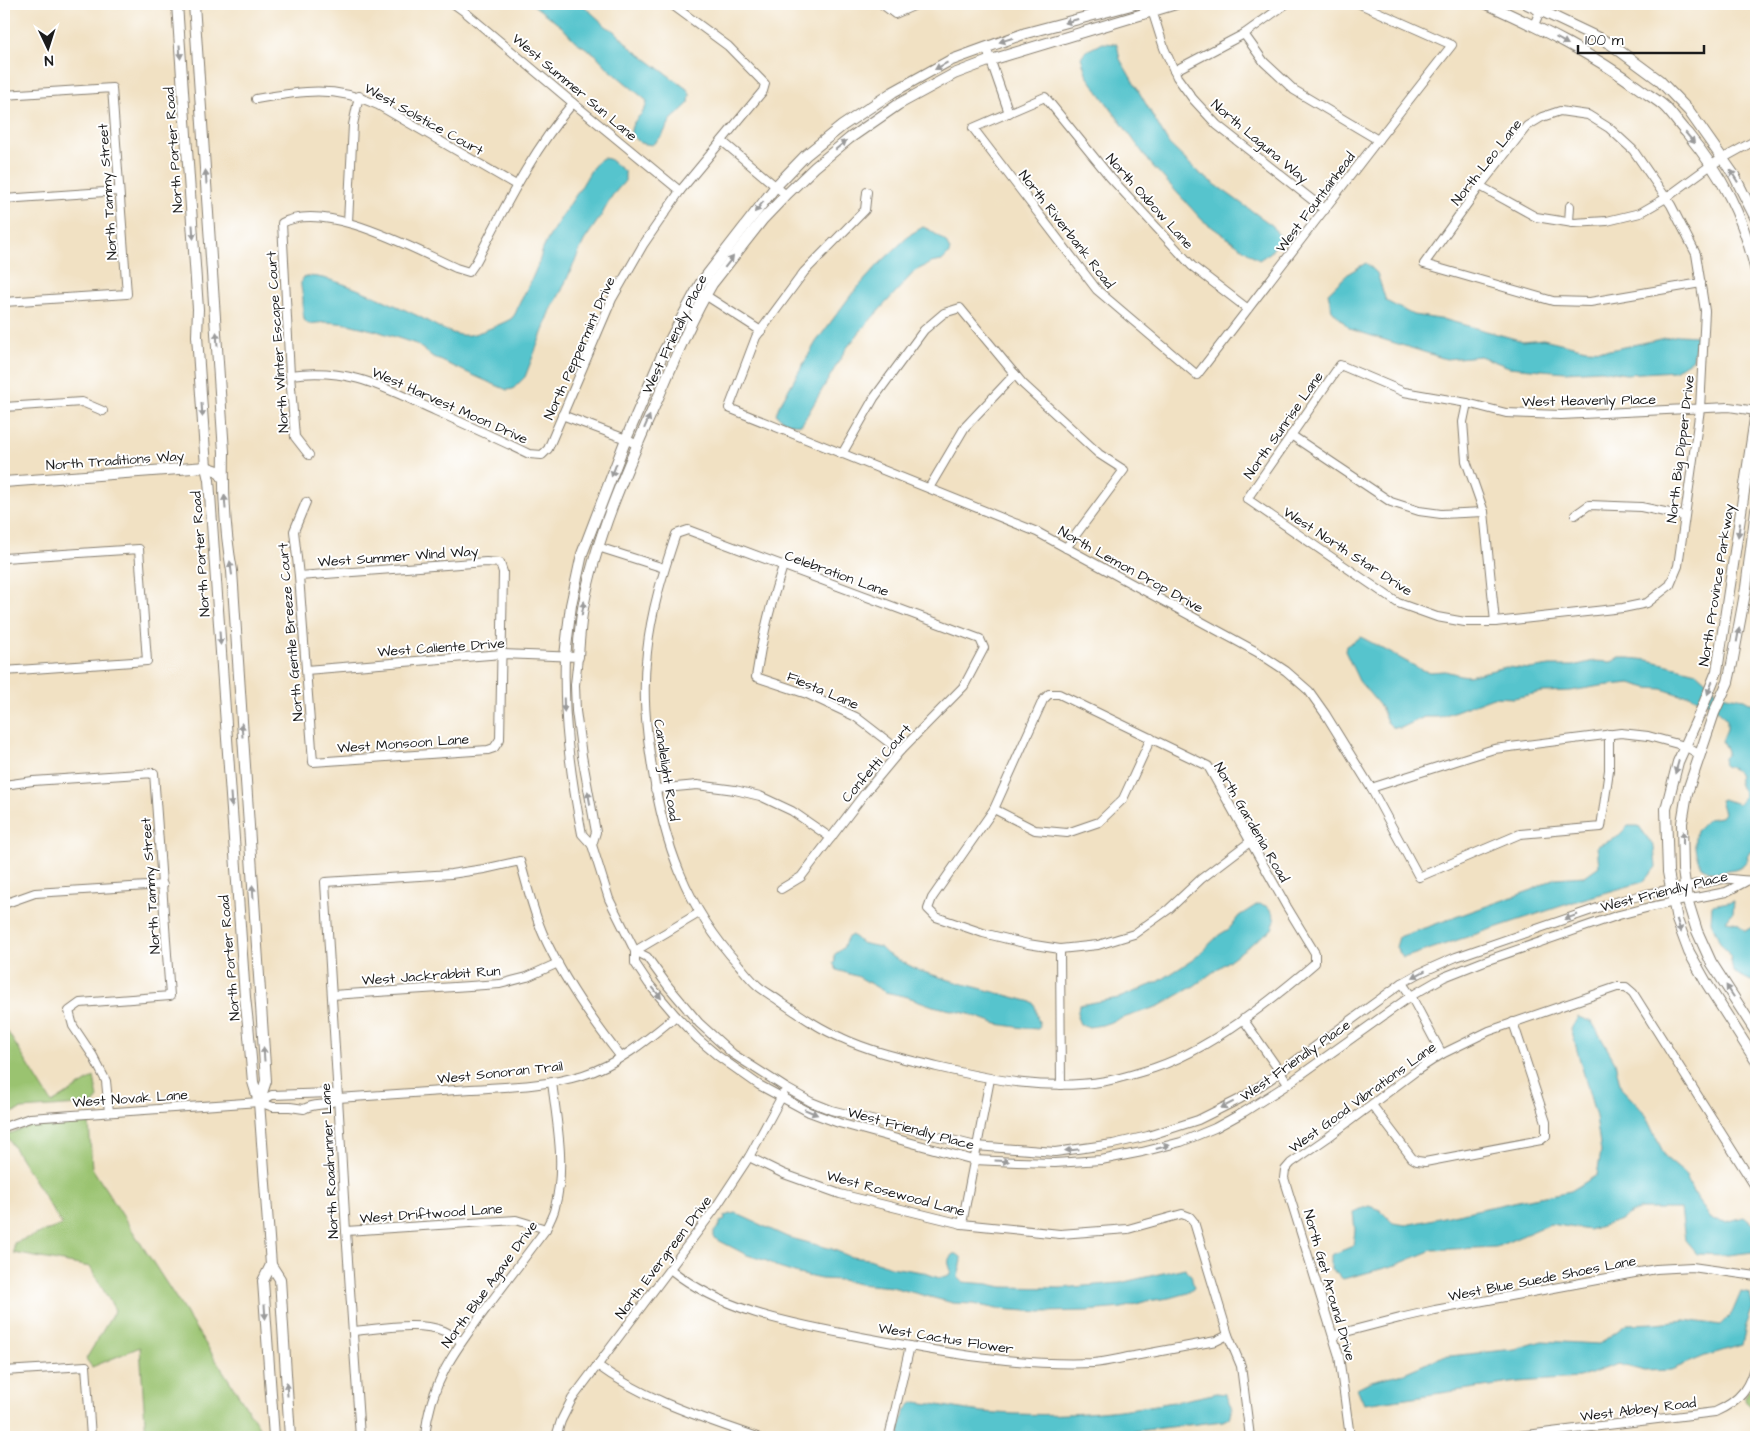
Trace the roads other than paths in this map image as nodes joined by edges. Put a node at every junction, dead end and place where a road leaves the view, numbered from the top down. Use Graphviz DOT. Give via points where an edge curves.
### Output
graph roads {
  1 [pos="177,4"];
  2 [pos="194,4"];
  3 [pos="454,4"];
  4 [pos="671,4"];
  5 [pos="882,4"];
  6 [pos="918,4"];
  7 [pos="1135,4"];
  8 [pos="1176,4"];
  9 [pos="1286,4"];
  10 [pos="1360,4"];
  11 [pos="1487,4"];
  12 [pos="1527,4"];
  13 [pos="1541,7"];
  14 [pos="1152,8"];
  15 [pos="1534,25"];
  16 [pos="1244,34"];
  17 [pos="986,47"];
  18 [pos="991,60"];
  19 [pos="1174,71"];
  20 [pos="4,95"];
  21 [pos="359,96"];
  22 [pos="256,99"];
  23 [pos="573,103"];
  24 [pos="1009,113"];
  25 [pos="1588,116"];
  26 [pos="722,140"];
  27 [pos="1378,140"];
  28 [pos="1756,140"];
  29 [pos="1717,162"];
  30 [pos="516,185"];
  31 [pos="776,186"];
  32 [pos="1480,186"];
  33 [pos="680,190"];
  34 [pos="119,191"];
  35 [pos="867,192"];
  36 [pos="786,195"];
  37 [pos="1666,198"];
  38 [pos="4,200"];
  39 [pos="1570,206"];
  40 [pos="1325,210"];
  41 [pos="1756,219"];
  42 [pos="348,222"];
  43 [pos="1569,222"];
  44 [pos="1756,271"];
  45 [pos="1701,283"];
  46 [pos="701,293"];
  47 [pos="4,302"];
  48 [pos="1248,309"];
  49 [pos="761,331"];
  50 [pos="1340,365"];
  51 [pos="1015,374"];
  52 [pos="290,375"];
  53 [pos="1197,375"];
  54 [pos="1467,403"];
  55 [pos="4,407"];
  56 [pos="1700,409"];
  57 [pos="103,411"];
  58 [pos="1756,412"];
  59 [pos="562,415"];
  60 [pos="1292,435"];
  61 [pos="626,439"];
  62 [pos="637,446"];
  63 [pos="842,454"];
  64 [pos="542,455"];
  65 [pos="309,456"];
  66 [pos="206,467"];
  67 [pos="223,478"];
  68 [pos="4,482"];
  69 [pos="929,488"];
  70 [pos="1247,499"];
  71 [pos="306,502"];
  72 [pos="1756,510"];
  73 [pos="1484,512"];
  74 [pos="1575,515"];
  75 [pos="1684,516"];
  76 [pos="676,534"];
  77 [pos="598,547"];
  78 [pos="1066,548"];
  79 [pos="4,558"];
  80 [pos="783,566"];
  81 [pos="664,568"];
  82 [pos="299,576"];
  83 [pos="1647,603"];
  84 [pos="1495,622"];
  85 [pos="984,648"];
  86 [pos="502,654"];
  87 [pos="565,656"];
  88 [pos="578,657"];
  89 [pos="306,670"];
  90 [pos="4,671"];
  91 [pos="1609,734"];
  92 [pos="1151,738"];
  93 [pos="1685,746"];
  94 [pos="900,751"];
  95 [pos="1700,755"];
  96 [pos="313,762"];
  97 [pos="4,785"];
  98 [pos="1371,788"];
  99 [pos="655,789"];
  100 [pos="994,809"];
  101 [pos="832,838"];
  102 [pos="1251,841"];
  103 [pos="592,845"];
  104 [pos="1756,880"];
  105 [pos="1745,882"];
  106 [pos="163,885"];
  107 [pos="1685,886"];
  108 [pos="1670,889"];
  109 [pos="781,890"];
  110 [pos="1687,900"];
  111 [pos="1673,902"];
  112 [pos="4,904"];
  113 [pos="699,913"];
  114 [pos="1060,949"];
  115 [pos="635,951"];
  116 [pos="1315,963"];
  117 [pos="558,964"];
  118 [pos="1402,983"];
  119 [pos="332,995"];
  120 [pos="1411,996"];
  121 [pos="676,1016"];
  122 [pos="1243,1019"];
  123 [pos="1513,1022"];
  124 [pos="1756,1032"];
  125 [pos="1442,1054"];
  126 [pos="621,1058"];
  127 [pos="1756,1062"];
  128 [pos="1281,1072"];
  129 [pos="990,1080"];
  130 [pos="552,1082"];
  131 [pos="1288,1083"];
  132 [pos="1061,1085"];
  133 [pos="786,1088"];
  134 [pos="338,1098"];
  135 [pos="781,1098"];
  136 [pos="260,1102"];
  137 [pos="1372,1105"];
  138 [pos="108,1112"];
  139 [pos="4,1127"];
  140 [pos="976,1146"];
  141 [pos="749,1157"];
  142 [pos="974,1160"];
  143 [pos="1285,1170"];
  144 [pos="1756,1188"];
  145 [pos="962,1224"];
  146 [pos="546,1229"];
  147 [pos="346,1231"];
  148 [pos="271,1265"];
  149 [pos="670,1269"];
  150 [pos="1756,1276"];
  151 [pos="353,1331"];
  152 [pos="1228,1335"];
  153 [pos="1334,1335"];
  154 [pos="461,1341"];
  155 [pos="910,1346"];
  156 [pos="1756,1360"];
  157 [pos="597,1365"];
  158 [pos="4,1371"];
  159 [pos="91,1437"];
  160 [pos="274,1437"];
  161 [pos="290,1437"];
  162 [pos="360,1437"];
  163 [pos="425,1437"];
  164 [pos="556,1437"];
  165 [pos="757,1437"];
  166 [pos="890,1437"];
  167 [pos="1250,1437"];
  168 [pos="1350,1437"];
  169 [pos="1510,1437"];
  1 -- 66 [label="street, North Porter Road, one-way"];
  67 -- 2 [label="street, North Porter Road, one-way" via="224,452"];
  3 -- 23 [label="street, West Summer Sun Lane"];
  4 -- 26 [label="street, North Peppermint Drive" via="728,46 765,84 763,91"];
  5 -- 6 [label="street" via="895,14"];
  7 -- 17 [label="street, West Friendly Place, one-way"];
  8 -- 14 [label="street, West Friendly Place"];
  9 -- 16 [label="street"];
  10 -- 27 [label="street, West Fountainhead" via="1452,45"];
  11 -- 15 [label="street"];
  12 -- 13 [label="street"];
  13 -- 15 [label="street"];
  13 -- 29 [label="street" via="1609,43 1658,80 1689,111"];
  14 -- 18 [label="street, West Friendly Place"];
  14 -- 19 [label="street, North Laguna Way"];
  15 -- 29 [label="street, one-way" via="1621,74 1664,106"];
  16 -- 19 [label="street"];
  16 -- 27 [label="street" via="1264,62 1294,90"];
  17 -- 18 [label="street"];
  17 -- 31 [label="street, West Friendly Place, one-way" via="950,61 885,97 806,155"];
  18 -- 24 [label="street"];
  36 -- 18 [label="street, West Friendly Place, one-way" via="850,138 898,104 954,74"];
  19 -- 40 [label="street, North Laguna Way" via="1193,99 1217,125"];
  20 -- 34 [label="street, North Tammy Street" via="112,88"];
  21 -- 22 [label="street, West Solstice Court" via="313,91"];
  21 -- 30 [label="street, West Solstice Court"];
  21 -- 42 [label="street" via="353,125"];
  23 -- 30 [label="street"];
  23 -- 33 [label="street, West Summer Sun Lane"];
  24 -- 48 [label="street, North Oxbow Lane" via="1045,96 1110,177 1192,266"];
  24 -- 53 [label="street, North Riverbank Road" via="973,128 1097,290"];
  25 -- 32 [label="street, North Leo Lane" via="1560,111 1527,126"];
  25 -- 37 [label="street, North Big Dipper Drive" via="1609,128 1633,150"];
  26 -- 31 [label="street"];
  26 -- 33 [label="street, North Peppermint Drive"];
  27 -- 40 [label="street, West Fountainhead"];
  28 -- 29 [label="street"];
  29 -- 37 [label="street"];
  41 -- 29 [label="street, one-way" via="1734,175"];
  29 -- 44 [label="street" via="1749,241"];
  30 -- 42 [label="street" via="469,272"];
  31 -- 36 [label="street"];
  31 -- 46 [label="street, West Friendly Place, one-way"];
  32 -- 43 [label="street" via="1536,217"];
  32 -- 45 [label="street, North Leo Lane" via="1424,264 1553,301 1590,302"];
  33 -- 59 [label="street, North Peppermint Drive" via="616,291"];
  34 -- 38 [label="street"];
  34 -- 47 [label="street, North Tammy Street" via="126,294"];
  35 -- 49 [label="street" via="865,210 804,272"];
  46 -- 36 [label="street, West Friendly Place, one-way"];
  37 -- 43 [label="street" via="1640,213 1607,221"];
  37 -- 45 [label="street, North Big Dipper Drive" via="1696,254"];
  39 -- 43 [label="street"];
  40 -- 48 [label="street, West Fountainhead"];
  42 -- 52 [label="street, North Winter Escape Court" via="320,217 292,218 282,223"];
  45 -- 56 [label="street, North Big Dipper Drive" via="1705,311"];
  46 -- 49 [label="street"];
  46 -- 61 [label="street, West Friendly Place" via="664,351"];
  62 -- 46 [label="street, West Friendly Place, one-way"];
  48 -- 53 [label="street, West Fountainhead"];
  49 -- 63 [label="street, North Lemon Drop Drive" via="729,408"];
  50 -- 54 [label="street, West Heavenly Place" via="1404,392"];
  50 -- 60 [label="street, North Sunrise Lane"];
  51 -- 63 [label="street" via="960,308 944,312 924,330 874,398"];
  51 -- 69 [label="street" via="965,427"];
  51 -- 78 [label="street" via="1099,454 1124,470"];
  52 -- 64 [label="street, West Harvest Moon Drive" via="311,372 373,382 529,454"];
  52 -- 65 [label="street, North Winter Escape Court" via="295,436"];
  54 -- 56 [label="street, West Heavenly Place" via="1506,413 1561,415"];
  54 -- 73 [label="street" via="1463,422 1466,461"];
  55 -- 57 [label="street" via="82,402"];
  56 -- 58 [label="street, West Heavenly Place" via="1729,408"];
  56 -- 75 [label="street, North Big Dipper Drive"];
  58 -- 93 [label="street, North Province Parkway, one-way" via="1717,671"];
  59 -- 61 [label="street"];
  59 -- 64 [label="street, North Peppermint Drive" via="548,449"];
  60 -- 70 [label="street, North Sunrise Lane"];
  60 -- 73 [label="street" via="1391,502 1433,513"];
  61 -- 62 [label="street"];
  61 -- 87 [label="street, West Friendly Place, one-way" via="582,554"];
  62 -- 77 [label="street, West Friendly Place"];
  63 -- 69 [label="street, North Lemon Drop Drive"];
  66 -- 67 [label="street" via="218,471"];
  66 -- 68 [label="street, North Traditions Way"];
  66 -- 136 [label="street, North Porter Road, one-way" via="244,997 253,1082"];
  136 -- 67 [label="street, North Porter Road, one-way" via="266,1081"];
  69 -- 78 [label="street, North Lemon Drop Drive" via="1037,532"];
  70 -- 84 [label="street, West North Star Drive" via="1398,603 1437,617 1465,622"];
  71 -- 82 [label="street, North Gentle Breeze Court" via="294,531"];
  95 -- 72 [label="street, North Province Parkway, one-way" via="1728,682 1746,588"];
  73 -- 84 [label="street"];
  74 -- 75 [label="street" via="1589,505 1641,507"];
  75 -- 83 [label="street, North Big Dipper Drive" via="1678,566 1670,585"];
  76 -- 80 [label="street, Celebration Lane" via="688,530"];
  76 -- 81 [label="street, Candlelight Road"];
  77 -- 81 [label="street"];
  88 -- 77 [label="street, West Friendly Place, one-way" via="582,608"];
  78 -- 98 [label="street, North Lemon Drop Drive" via="1286,671 1309,691"];
  79 -- 90 [label="street" via="139,549 147,661"];
  80 -- 85 [label="street, Celebration Lane" via="980,638"];
  80 -- 94 [label="street, Fiesta Lane" via="770,604 756,677 808,694 856,717"];
  81 -- 99 [label="street, Candlelight Road" via="652,613 644,692"];
  82 -- 86 [label="street, West Summer Wind Way" via="500,563 503,572"];
  82 -- 89 [label="street, North Gentle Breeze Court"];
  83 -- 84 [label="street, West North Star Drive"];
  85 -- 94 [label="street, Confetti Court" via="964,686"];
  86 -- 87 [label="street, West Caliente Drive"];
  86 -- 89 [label="street, West Caliente Drive"];
  86 -- 96 [label="street, West Monsoon Lane" via="500,739 494,748"];
  87 -- 88 [label="street, West Caliente Drive"];
  87 -- 103 [label="street, West Friendly Place, one-way" via="569,757 582,834"];
  103 -- 88 [label="street, West Friendly Place, one-way" via="596,832 576,711"];
  89 -- 96 [label="street, North Gentle Breeze Court"];
  91 -- 93 [label="street" via="1648,736"];
  91 -- 98 [label="street" via="1494,749"];
  91 -- 98 [label="street, North Lemon Drop Drive" via="1609,770 1601,827 1520,834 1419,877"];
  92 -- 100 [label="street" via="1123,799 1099,822 1067,833 1035,830"];
  92 -- 100 [label="street, North Gardenia Road" via="1059,694 1049,694 1043,700"];
  92 -- 102 [label="street, North Gardenia Road" via="1208,766"];
  93 -- 95 [label="street"];
  93 -- 108 [label="street, North Province Parkway, one-way" via="1666,809"];
  94 -- 101 [label="street, Confetti Court"];
  107 -- 95 [label="street, North Province Parkway, one-way" via="1682,823 1687,793"];
  97 -- 106 [label="street, North Tammy Street" via="154,773"];
  99 -- 101 [label="street" via="697,785 760,796 792,811"];
  99 -- 113 [label="street, Candlelight Road" via="674,858"];
  100 -- 114 [label="street" via="932,898 928,909 936,917 983,932"];
  101 -- 109 [label="street, Confetti Court" via="801,878"];
  102 -- 114 [label="street" via="1134,934 1098,945"];
  102 -- 116 [label="street, North Gardenia Road" via="1315,953"];
  103 -- 115 [label="street, West Friendly Place" via="610,899"];
  104 -- 105 [label="street"];
  105 -- 107 [label="street, West Friendly Place" via="1723,878"];
  105 -- 110 [label="street, West Friendly Place" via="1726,892"];
  106 -- 112 [label="street" via="35,893"];
  106 -- 138 [label="street, North Tammy Street" via="170,996 80,1003 69,1011 73,1026 106,1081"];
  107 -- 108 [label="street, West Friendly Place"];
  107 -- 110 [label="street, North Province Parkway"];
  108 -- 111 [label="street, North Province Parkway"];
  108 -- 118 [label="street, West Friendly Place, one-way" via="1615,902 1478,949 1438,964"];
  110 -- 111 [label="street, West Friendly Place"];
  124 -- 110 [label="street, North Province Parkway, one-way" via="1704,948"];
  111 -- 120 [label="street, West Friendly Place" via="1619,915 1475,964 1444,976"];
  111 -- 127 [label="street, North Province Parkway, one-way" via="1683,937 1697,968"];
  113 -- 115 [label="street"];
  113 -- 129 [label="street, Candlelight Road" via="720,945 758,986 804,1018 843,1039 897,1057"];
  114 -- 132 [label="street"];
  115 -- 121 [label="street, West Friendly Place, one-way" via="635,963"];
  115 -- 133 [label="street, West Friendly Place" via="647,957 689,1012 714,1038"];
  116 -- 122 [label="street, Candlelight Road"];
  117 -- 119 [label="street, West Jackrabbit Run" via="527,978 500,984"];
  117 -- 119 [label="street, North Roadrunner Lane" via="530,898 520,861 451,874 325,882"];
  117 -- 126 [label="street" via="595,1024"];
  118 -- 120 [label="street"];
  118 -- 128 [label="street, West Friendly Place"];
  119 -- 134 [label="street, North Roadrunner Lane"];
  120 -- 125 [label="street"];
  120 -- 131 [label="street, West Friendly Place"];
  121 -- 126 [label="street, West Sonoran Trail"];
  121 -- 135 [label="street, West Friendly Place" via="718,1056"];
  122 -- 128 [label="street"];
  122 -- 132 [label="street, Candlelight Road" via="1201,1046 1157,1067 1106,1081"];
  123 -- 125 [label="street, West Good Vibrations Lane"];
  123 -- 137 [label="street" via="1546,1122 1546,1136 1541,1140 1418,1161 1412,1158"];
  123 -- 144 [label="street, West Good Vibrations Lane" via="1617,987 1626,987 1633,993"];
  125 -- 137 [label="street, West Good Vibrations Lane"];
  126 -- 130 [label="street, West Sonoran Trail" via="585,1074"];
  128 -- 131 [label="street"];
  128 -- 140 [label="street, West Friendly Place, one-way" via="1240,1099 1198,1120 1148,1136 1055,1152"];
  129 -- 132 [label="street, Candlelight Road"];
  129 -- 140 [label="street"];
  130 -- 134 [label="street, West Sonoran Trail"];
  130 -- 146 [label="street, North Blue Agave Drive" via="561,1176 555,1209"];
  142 -- 131 [label="street, West Friendly Place, one-way" via="1055,1163 1101,1160 1142,1152 1181,1142 1215,1128"];
  133 -- 135 [label="street, North Evergreen Drive"];
  133 -- 140 [label="street, West Friendly Place" via="831,1110"];
  134 -- 136 [label="street, West Sonoran Trail" via="330,1093 303,1093 272,1095"];
  134 -- 136 [label="street, West Sonoran Trail" via="330,1104 304,1109 290,1106 272,1108"];
  134 -- 147 [label="street, North Roadrunner Lane"];
  135 -- 141 [label="street, North Evergreen Drive"];
  135 -- 142 [label="street, West Friendly Place, one-way" via="839,1123"];
  136 -- 138 [label="street, West Novak Lane"];
  136 -- 148 [label="street, North Porter Road"];
  137 -- 143 [label="street, West Good Vibrations Lane"];
  138 -- 139 [label="street, West Novak Lane" via="30,1118"];
  140 -- 142 [label="street"];
  141 -- 145 [label="street, West Rosewood Lane" via="784,1174 840,1194"];
  141 -- 149 [label="street, North Evergreen Drive"];
  142 -- 145 [label="street"];
  143 -- 153 [label="street, North Get Around Drive" via="1284,1178"];
  145 -- 152 [label="street, West Rosewood Lane" via="1060,1234 1128,1229 1182,1214 1190,1217"];
  146 -- 147 [label="street, West Driftwood Lane" via="516,1220"];
  146 -- 154 [label="street, North Blue Agave Drive"];
  147 -- 151 [label="street, North Roadrunner Lane"];
  148 -- 160 [label="street, North Porter Road, one-way" via="263,1281"];
  161 -- 148 [label="street, North Porter Road, one-way" via="280,1279"];
  149 -- 155 [label="street, West Cactus Flower" via="719,1300 782,1322"];
  149 -- 157 [label="street, North Evergreen Drive"];
  150 -- 153 [label="street, West Blue Suede Shoes Lane" via="1692,1267 1656,1269 1409,1316"];
  151 -- 154 [label="street" via="429,1327"];
  151 -- 162 [label="street, North Roadrunner Lane"];
  152 -- 155 [label="street, West Cactus Flower" via="1216,1341 1096,1363 1002,1361"];
  152 -- 167 [label="street" via="1241,1366"];
  153 -- 168 [label="street, North Get Around Drive" via="1343,1375"];
  154 -- 163 [label="street, North Blue Agave Drive" via="434,1394"];
  155 -- 166 [label="street"];
  156 -- 169 [label="street, West Abbey Road" via="1745,1390 1736,1400 1715,1412"];
  157 -- 164 [label="street, North Evergreen Drive" via="572,1399"];
  157 -- 165 [label="street" via="620,1382 679,1410"];
  158 -- 159 [label="street" via="86,1366"];
}
